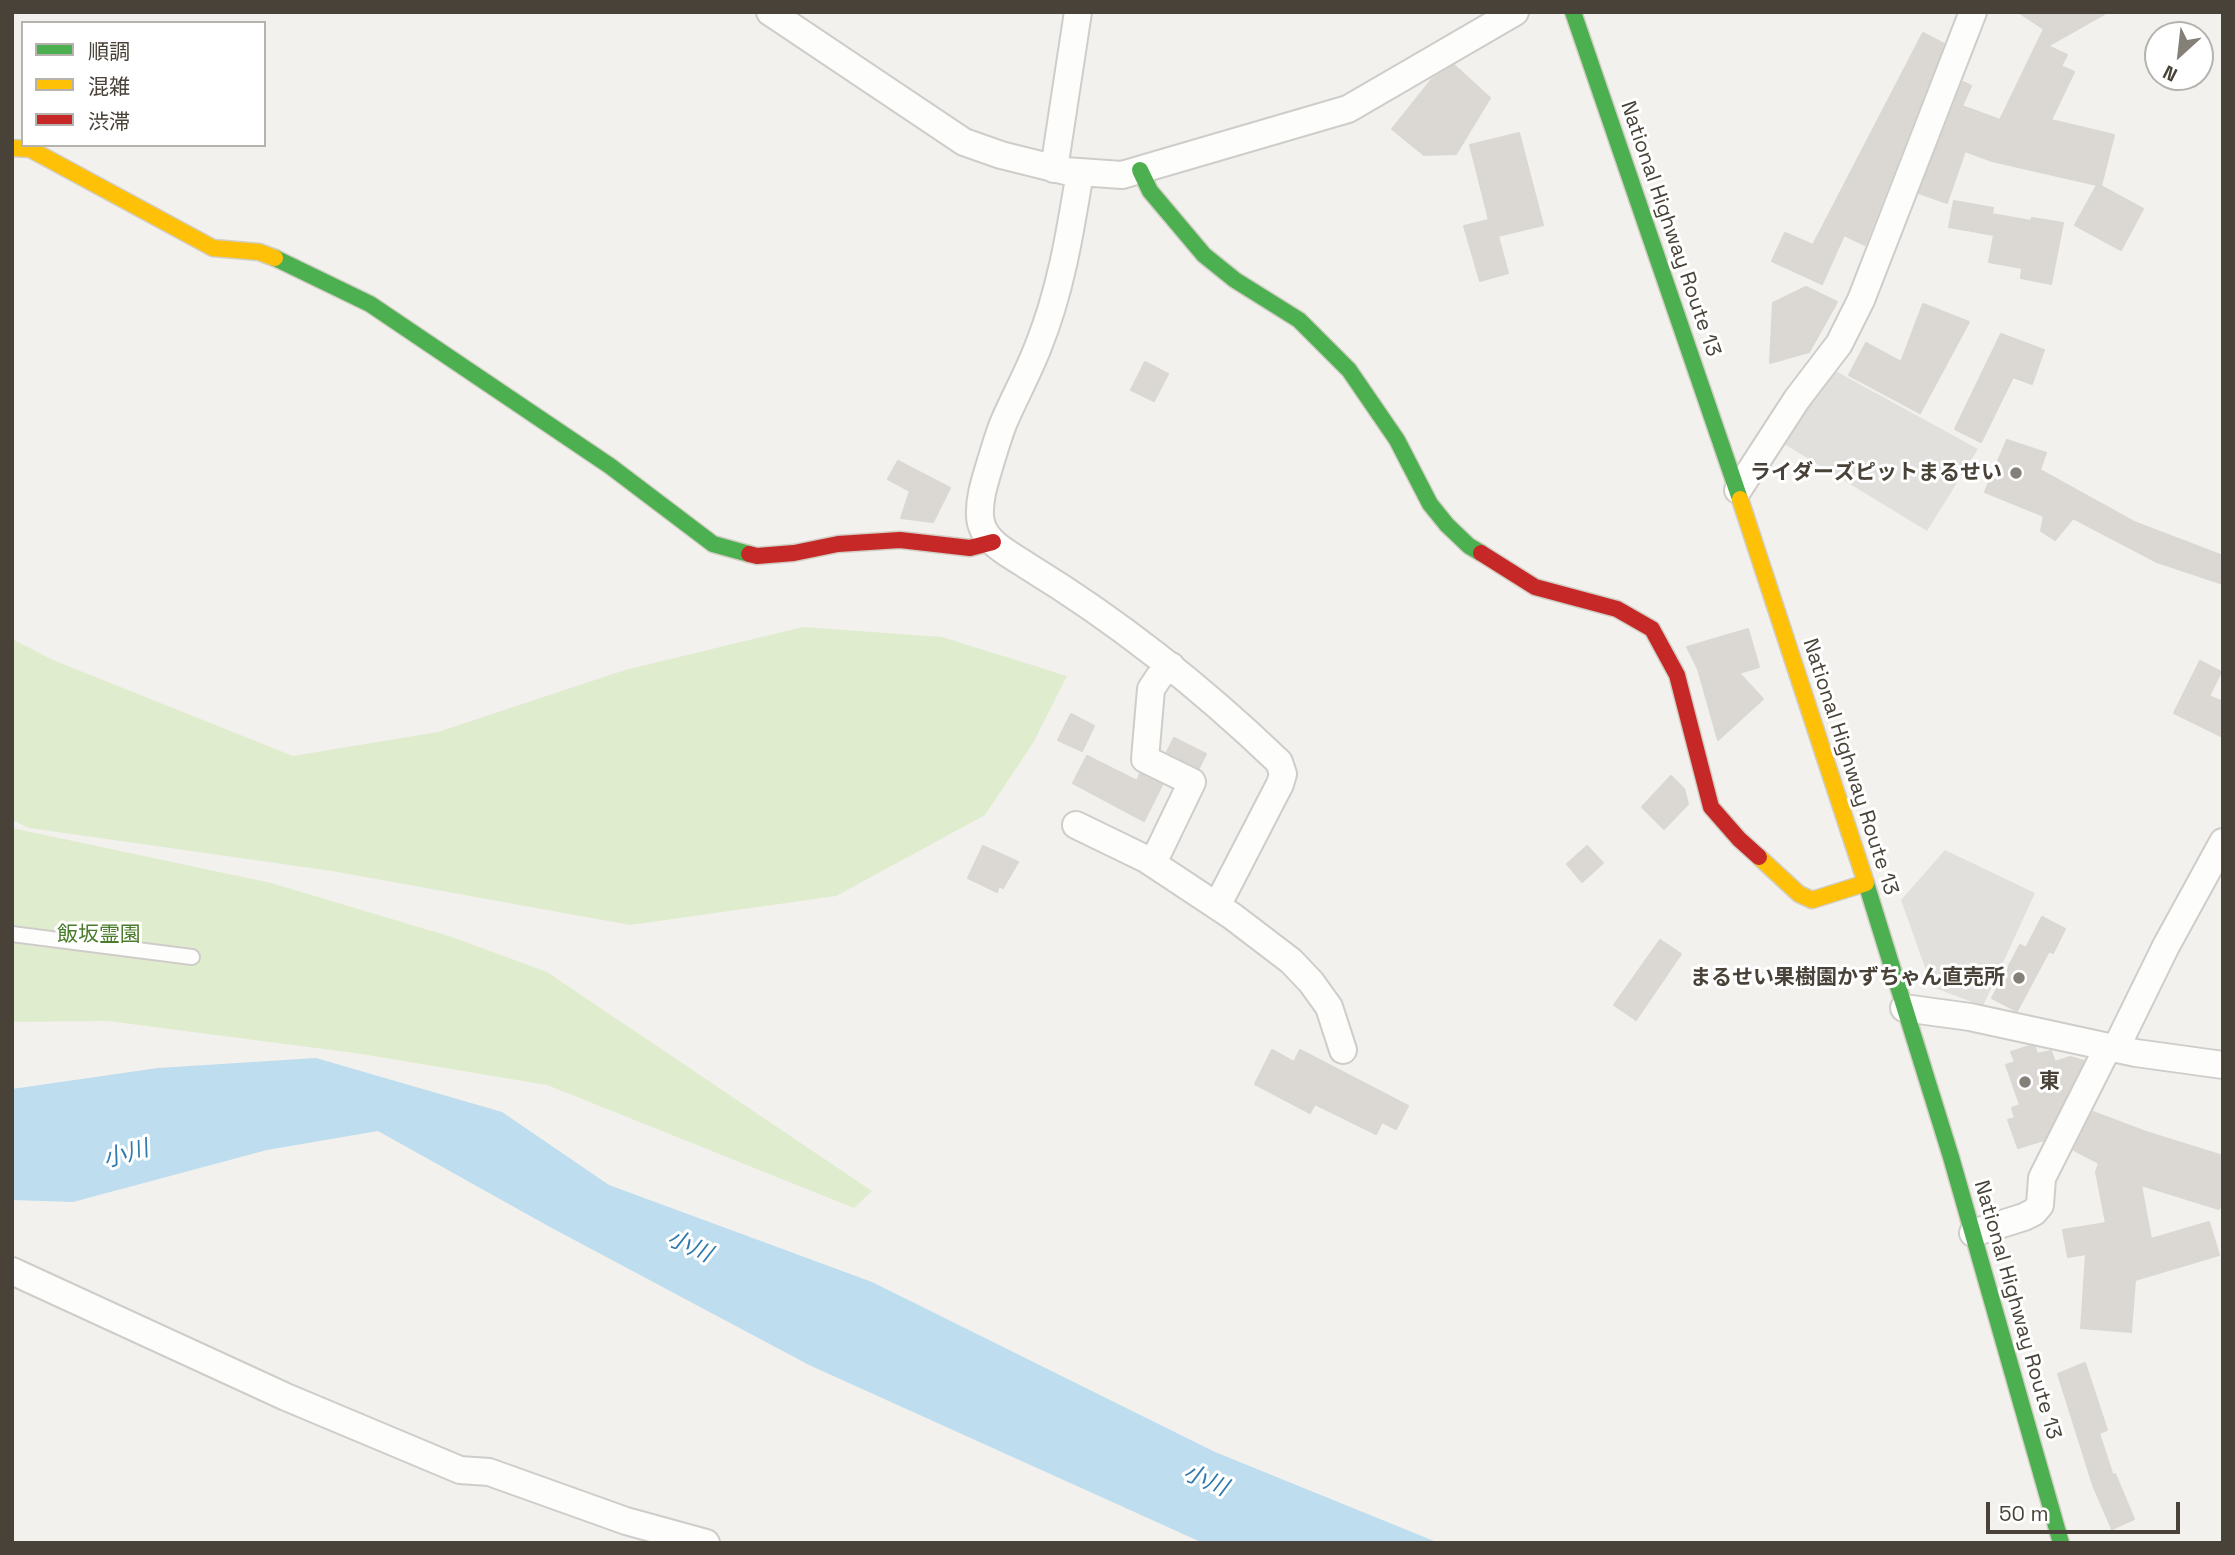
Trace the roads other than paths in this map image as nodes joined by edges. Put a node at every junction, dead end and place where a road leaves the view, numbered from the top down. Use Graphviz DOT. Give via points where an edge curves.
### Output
graph roads {
  1 [pos="770,12"];
  2 [pos="1077,12"];
  3 [pos="1515,12"];
  4 [pos="1573,12"];
  5 [pos="1973,12"];
  6 [pos="12,148"];
  7 [pos="1140,170"];
  8 [pos="1067,171"];
  9 [pos="1738,490"];
  10 [pos="993,542"];
  11 [pos="1171,666"];
  12 [pos="1076,825"];
  13 [pos="2223,842"];
  14 [pos="1153,863"];
  15 [pos="1866,883"];
  16 [pos="1217,906"];
  17 [pos="12,934"];
  18 [pos="192,957"];
  19 [pos="1904,1008"];
  20 [pos="2112,1048"];
  21 [pos="1343,1050"];
  22 [pos="2223,1065"];
  23 [pos="1973,1233"];
  24 [pos="12,1271"];
  25 [pos="706,1543"];
  26 [pos="2061,1543"];
  1 -- 8 [label="street" via="964,142"];
  2 -- 8 [label="street"];
  3 -- 7 [label="street" via="1348,108"];
  4 -- 9 [label="main road, National Highway Route 13"];
  5 -- 9 [label="street" via="1861,300 1839,344"];
  6 -- 10 [label="main road" via="30,149 213,248 259,252 370,304 610,466 713,544 757,556 863,542 900,540 970,548"];
  7 -- 8 [label="street" via="1122,175"];
  7 -- 15 [label="main road" via="1150,191 1203,256 1299,320 1349,370 1397,440 1430,504 1469,546 1535,587 1617,609 1652,629 1676,675 1711,807 1739,839 1799,894 1812,900"];
  8 -- 10 [label="street" via="1068,248 1059,289 1003,425 982,491 980,518"];
  9 -- 15 [label="main road, National Highway Route 13"];
  10 -- 11 [label="street" via="1087,603"];
  11 -- 14 [label="street" via="1151,689 1145,759 1192,782"];
  11 -- 16 [label="street" via="1279,762 1283,774"];
  12 -- 14 [label="street"];
  13 -- 20 [label="street"];
  14 -- 16 [label="street"];
  15 -- 19 [label="main road, National Highway Route 13"];
  16 -- 21 [label="street" via="1291,961 1311,982 1329,1007"];
  17 -- 18 [label="lane"];
  19 -- 20 [label="street" via="1970,1017"];
  19 -- 23 [label="main road, National Highway Route 13"];
  20 -- 22 [label="street"];
  20 -- 23 [label="street" via="2042,1178 2040,1205 2024,1217"];
  23 -- 26 [label="main road, National Highway Route 13"];
  24 -- 25 [label="street" via="460,1470 489,1472 626,1521"];
}
